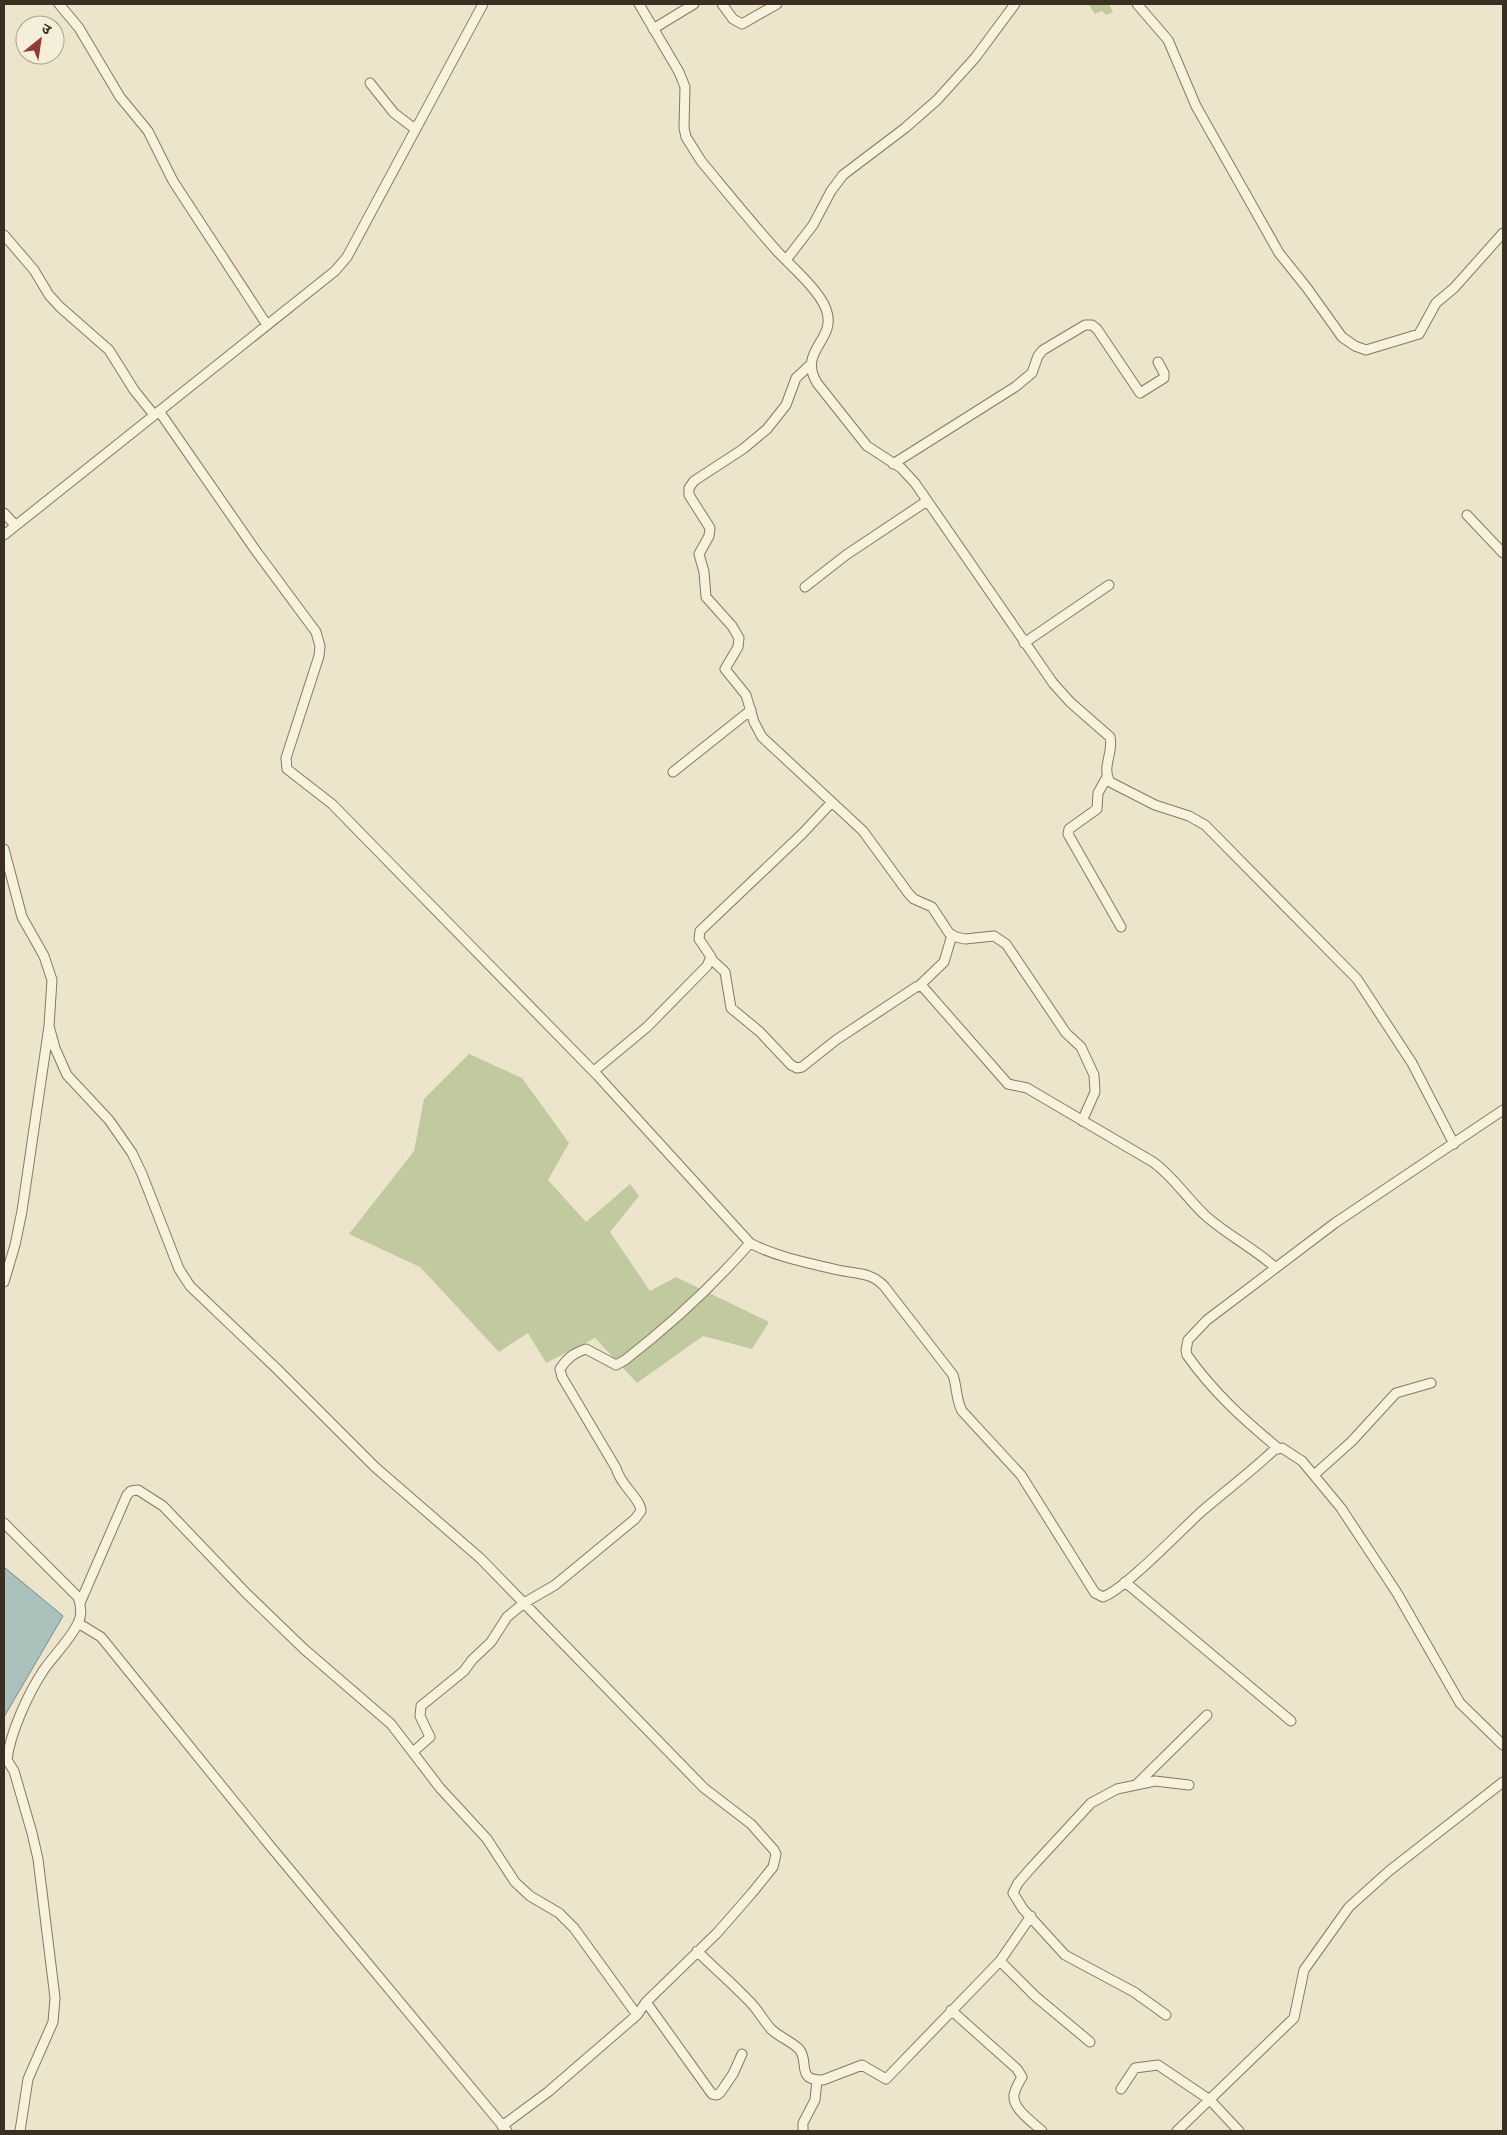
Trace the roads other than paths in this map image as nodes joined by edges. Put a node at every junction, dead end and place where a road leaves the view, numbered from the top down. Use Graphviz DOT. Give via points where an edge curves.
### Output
graph roads {
  1 [pos="59,4"];
  2 [pos="483,4"];
  3 [pos="639,4"];
  4 [pos="694,4"];
  5 [pos="722,4"];
  6 [pos="777,4"];
  7 [pos="1015,4"];
  8 [pos="1137,4"];
  9 [pos="653,29"];
  10 [pos="370,83"];
  11 [pos="415,129"];
  12 [pos="1503,233"];
  13 [pos="4,235"];
  14 [pos="786,260"];
  15 [pos="267,325"];
  16 [pos="1158,362"];
  17 [pos="810,365"];
  18 [pos="156,413"];
  19 [pos="893,464"];
  20 [pos="927,502"];
  21 [pos="4,513"];
  22 [pos="1467,516"];
  23 [pos="15,525"];
  24 [pos="4,535"];
  25 [pos="1503,553"];
  26 [pos="1109,585"];
  27 [pos="805,587"];
  28 [pos="1024,643"];
  29 [pos="751,710"];
  30 [pos="673,772"];
  31 [pos="1107,776"];
  32 [pos="832,802"];
  33 [pos="4,850"];
  34 [pos="1121,928"];
  35 [pos="950,933"];
  36 [pos="711,959"];
  37 [pos="919,986"];
  38 [pos="50,1026"];
  39 [pos="594,1072"];
  40 [pos="1503,1110"];
  41 [pos="1082,1121"];
  42 [pos="1454,1144"];
  43 [pos="750,1243"];
  44 [pos="6,1268"];
  45 [pos="1276,1268"];
  46 [pos="4,1282"];
  47 [pos="1431,1383"];
  48 [pos="1278,1448"];
  49 [pos="1314,1475"];
  50 [pos="4,1523"];
  51 [pos="1125,1582"];
  52 [pos="80,1603"];
  53 [pos="524,1603"];
  54 [pos="78,1623"];
  55 [pos="1208,1715"];
  56 [pos="1291,1721"];
  57 [pos="6,1743"];
  58 [pos="1503,1745"];
  59 [pos="413,1752"];
  60 [pos="1503,1782"];
  61 [pos="1135,1785"];
  62 [pos="1190,1785"];
  63 [pos="1031,1916"];
  64 [pos="697,1952"];
  65 [pos="1000,1961"];
  66 [pos="646,2002"];
  67 [pos="951,2010"];
  68 [pos="637,2015"];
  69 [pos="1166,2015"];
  70 [pos="1090,2042"];
  71 [pos="742,2054"];
  72 [pos="817,2080"];
  73 [pos="1121,2089"];
  74 [pos="1210,2100"];
  75 [pos="504,2128"];
  76 [pos="20,2131"];
  77 [pos="803,2131"];
  78 [pos="1042,2131"];
  79 [pos="1178,2131"];
  80 [pos="1239,2131"];
  1 -- 15 [label="street" via="79,28 120,97 148,131 173,181"];
  2 -- 11 [label="street"];
  3 -- 9 [label="street"];
  4 -- 9 [label="street"];
  5 -- 6 [label="street" via="733,19 742,24"];
  7 -- 14 [label="street" via="975,58 937,100 843,174 814,225"];
  8 -- 12 [label="street" via="1168,40 1199,113 1287,266 1348,342 1360,349 1371,350 1419,334 1436,303 1454,288"];
  9 -- 14 [label="street" via="685,87 686,137 701,161"];
  10 -- 11 [label="street" via="394,113"];
  11 -- 15 [label="street" via="347,257 335,271"];
  13 -- 18 [label="street" via="60,307 109,350 134,390"];
  14 -- 17 [label="street" via="826,308 828,324"];
  15 -- 18 [label="street"];
  16 -- 19 [label="street" via="1164,378 1140,393 1097,329 1092,324 1085,325 1043,350 1032,373 1015,387"];
  17 -- 19 [label="street" via="817,383 856,434"];
  17 -- 29 [label="street" via="796,378 786,405 767,429 694,481 689,488 689,495 710,528 699,554 706,597 739,638 738,647 725,669 746,695"];
  18 -- 23 [label="street"];
  18 -- 39 [label="street" via="319,640 318,656 286,758 287,769 332,804"];
  19 -- 20 [label="street" via="908,475"];
  20 -- 27 [label="street" via="846,555"];
  20 -- 28 [label="street"];
  21 -- 23 [label="street"];
  22 -- 25 [label="street"];
  23 -- 24 [label="street"];
  26 -- 28 [label="street"];
  28 -- 31 [label="street" via="1070,702 1110,737"];
  29 -- 30 [label="street"];
  29 -- 32 [label="street" via="758,730 769,746"];
  31 -- 34 [label="street" via="1098,793 1097,809 1069,829 1068,834"];
  31 -- 42 [label="street" via="1119,788 1189,816 1205,826 1341,961 1357,979 1412,1063"];
  32 -- 35 [label="street" via="863,831 909,894 932,907"];
  32 -- 36 [label="street" via="700,931 699,939"];
  33 -- 38 [label="street" via="22,917 52,980"];
  35 -- 37 [label="street" via="944,962"];
  35 -- 41 [label="street" via="965,939 994,936 1006,944 1066,1033 1079,1045 1096,1086"];
  36 -- 37 [label="street" via="725,972 731,1008 797,1068"];
  36 -- 39 [label="street" via="647,1027"];
  37 -- 41 [label="street" via="926,989 1005,1082 1025,1086"];
  38 -- 44 [label="street" via="22,1211"];
  38 -- 53 [label="street" via="67,1075 109,1120 132,1153 181,1273 375,1467 480,1558"];
  39 -- 43 [label="street"];
  40 -- 42 [label="street"];
  41 -- 45 [label="street" via="1159,1166 1208,1218"];
  42 -- 45 [label="street" via="1336,1223"];
  43 -- 51 [label="street" via="774,1253 840,1271 862,1273 880,1281 952,1375 962,1411 1021,1475 1095,1593 1106,1595"];
  43 -- 53 [label="street" via="678,1318 625,1360 616,1364 586,1349 565,1360 560,1369 562,1377 616,1468 618,1478 642,1508 635,1519 555,1585"];
  44 -- 46 [label="street"];
  45 -- 48 [label="street" via="1198,1329 1188,1340 1186,1350 1193,1364 1228,1405"];
  47 -- 49 [label="street" via="1396,1393 1352,1441"];
  48 -- 49 [label="street" via="1294,1454"];
  48 -- 51 [label="street"];
  49 -- 58 [label="street" via="1341,1508 1396,1593 1460,1703"];
  50 -- 52 [label="street" via="63,1580"];
  51 -- 56 [label="street"];
  52 -- 54 [label="street"];
  52 -- 59 [label="street" via="127,1495 131,1490 138,1490 163,1506 304,1649 391,1724"];
  53 -- 59 [label="street" via="507,1617 491,1642 464,1671 421,1706 420,1716 430,1737"];
  53 -- 64 [label="street" via="704,1788 751,1824 776,1854 773,1867"];
  54 -- 57 [label="street" via="43,1672"];
  54 -- 75 [label="street" via="101,1637"];
  55 -- 61 [label="street"];
  57 -- 76 [label="street" via="7,1760 14,1771 38,1859 55,1998 52,2022 28,2079"];
  59 -- 68 [label="street" via="440,1788 487,1839 515,1882 574,1928"];
  60 -- 74 [label="street" via="1389,1871 1349,1907 1304,1970 1294,2018"];
  61 -- 62 [label="street" via="1155,1781"];
  61 -- 63 [label="street" via="1117,1789 1091,1803 1018,1883 1013,1893"];
  63 -- 65 [label="street"];
  63 -- 69 [label="street" via="1065,1955 1134,1992"];
  64 -- 66 [label="street"];
  64 -- 72 [label="street" via="749,2001 772,2030 797,2047 803,2057 804,2070"];
  65 -- 67 [label="street"];
  65 -- 70 [label="street" via="1035,1996"];
  66 -- 68 [label="street"];
  66 -- 71 [label="street" via="712,2094 720,2093"];
  67 -- 72 [label="street" via="888,2078 862,2065 832,2078"];
  67 -- 78 [label="street" via="1018,2069 1022,2076 1014,2094 1015,2102"];
  68 -- 75 [label="street"];
  72 -- 77 [label="street" via="815,2100 803,2123"];
  73 -- 74 [label="street" via="1135,2068 1158,2065"];
  74 -- 79 [label="street"];
  74 -- 80 [label="street"];
}
